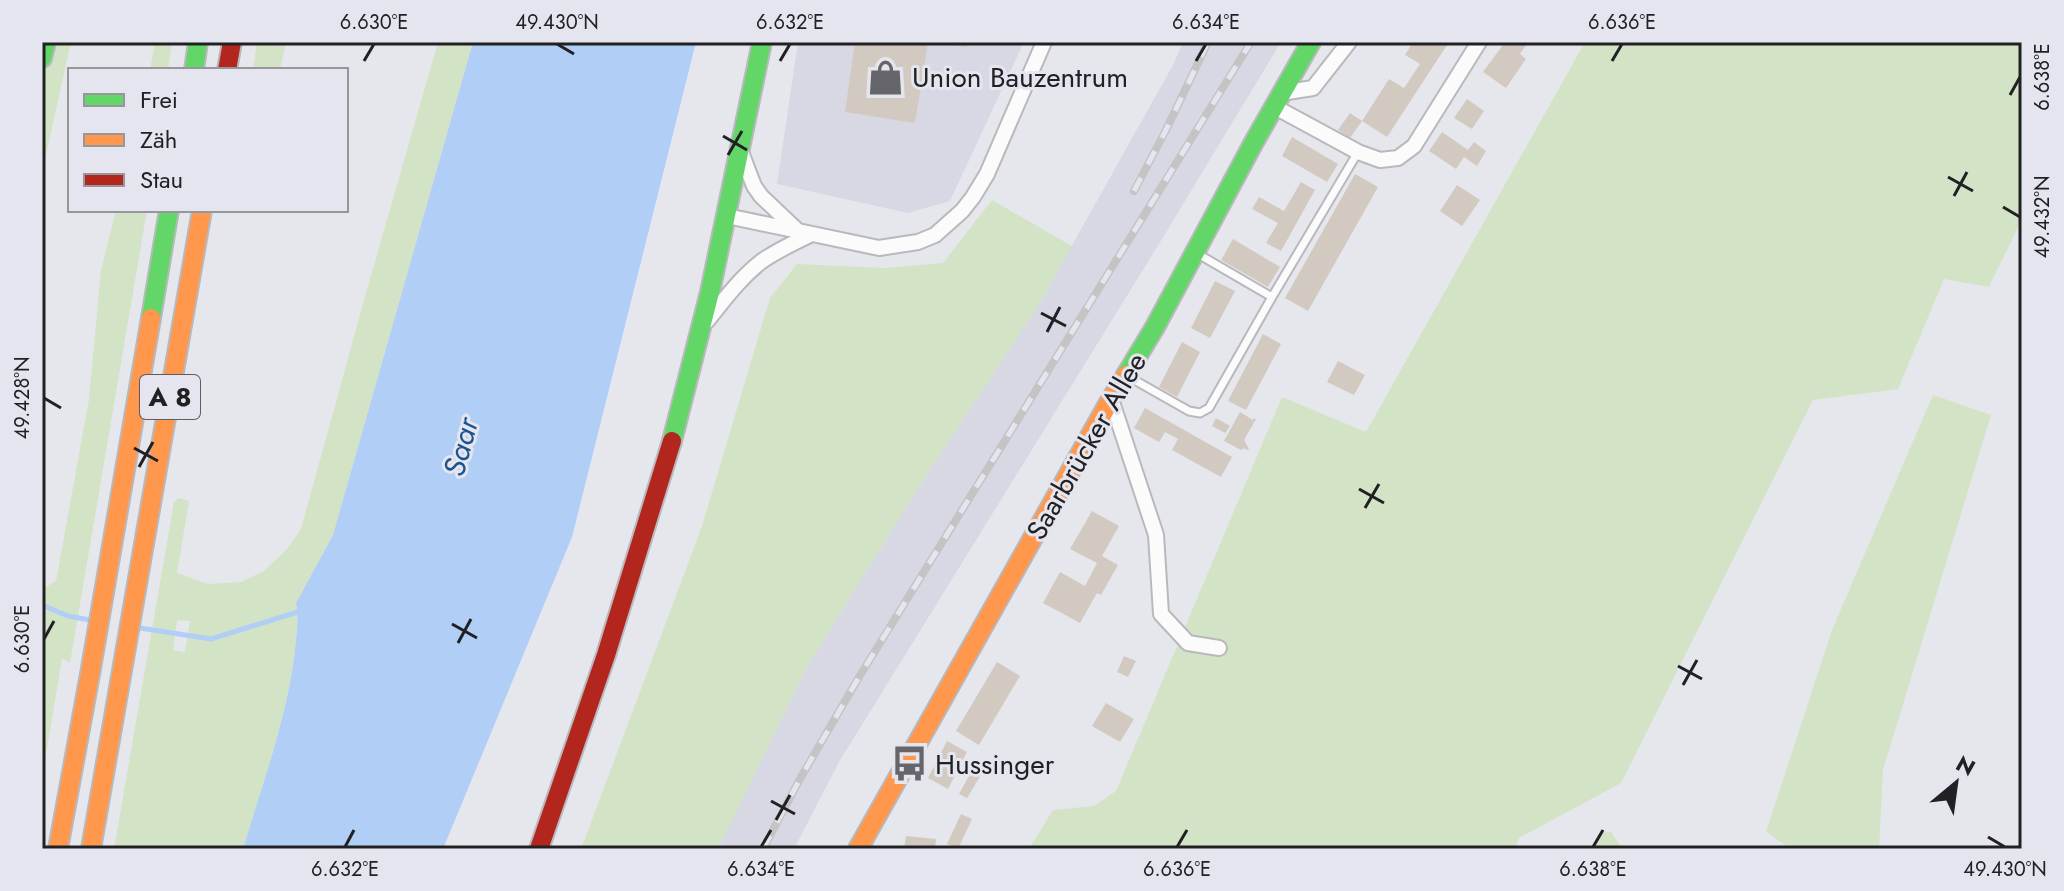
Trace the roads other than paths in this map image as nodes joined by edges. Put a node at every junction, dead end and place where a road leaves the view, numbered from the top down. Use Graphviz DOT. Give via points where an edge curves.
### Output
graph roads {
  1 [pos="46,42"];
  2 [pos="198,42"];
  3 [pos="232,42"];
  4 [pos="762,42"];
  5 [pos="1044,42"];
  6 [pos="1311,42"];
  7 [pos="1349,42"];
  8 [pos="1479,42"];
  9 [pos="42,58"];
  10 [pos="194,68"];
  11 [pos="227,68"];
  12 [pos="1277,99"];
  13 [pos="740,149"];
  14 [pos="1358,152"];
  15 [pos="169,212"];
  16 [pos="202,212"];
  17 [pos="727,216"];
  18 [pos="806,232"];
  19 [pos="1196,253"];
  20 [pos="1272,297"];
  21 [pos="702,328"];
  22 [pos="1127,375"];
  23 [pos="1111,399"];
  24 [pos="1219,648"];
  25 [pos="58,849"];
  26 [pos="91,849"];
  27 [pos="539,849"];
  28 [pos="858,849"];
  1 -- 9 [label="main road"];
  2 -- 10 [label="main road"];
  3 -- 11 [label="main road"];
  4 -- 13 [label="main road"];
  5 -- 18 [label="street" via="987,174 973,197 935,235 879,248"];
  6 -- 12 [label="main road, Saarbrücker Allee"];
  7 -- 12 [label="street" via="1313,88"];
  8 -- 14 [label="street" via="1414,146 1398,158 1380,160"];
  12 -- 14 [label="street"];
  12 -- 19 [label="main road, Saarbrücker Allee"];
  13 -- 17 [label="main road"];
  13 -- 18 [label="street" via="761,196"];
  14 -- 20 [label="lane"];
  15 -- 25 [label="main road, A 8"];
  16 -- 26 [label="main road, A 8"];
  17 -- 18 [label="street"];
  17 -- 21 [label="main road"];
  18 -- 21 [label="street" via="749,272"];
  19 -- 20 [label="lane"];
  19 -- 22 [label="main road, Saarbrücker Allee"];
  20 -- 22 [label="lane" via="1209,408 1200,413"];
  21 -- 27 [label="main road" via="650,517"];
  22 -- 23 [label="main road, Saarbrücker Allee"];
  23 -- 24 [label="street" via="1156,535 1161,614 1188,643"];
  23 -- 28 [label="main road, Saarbrücker Allee"];
}
